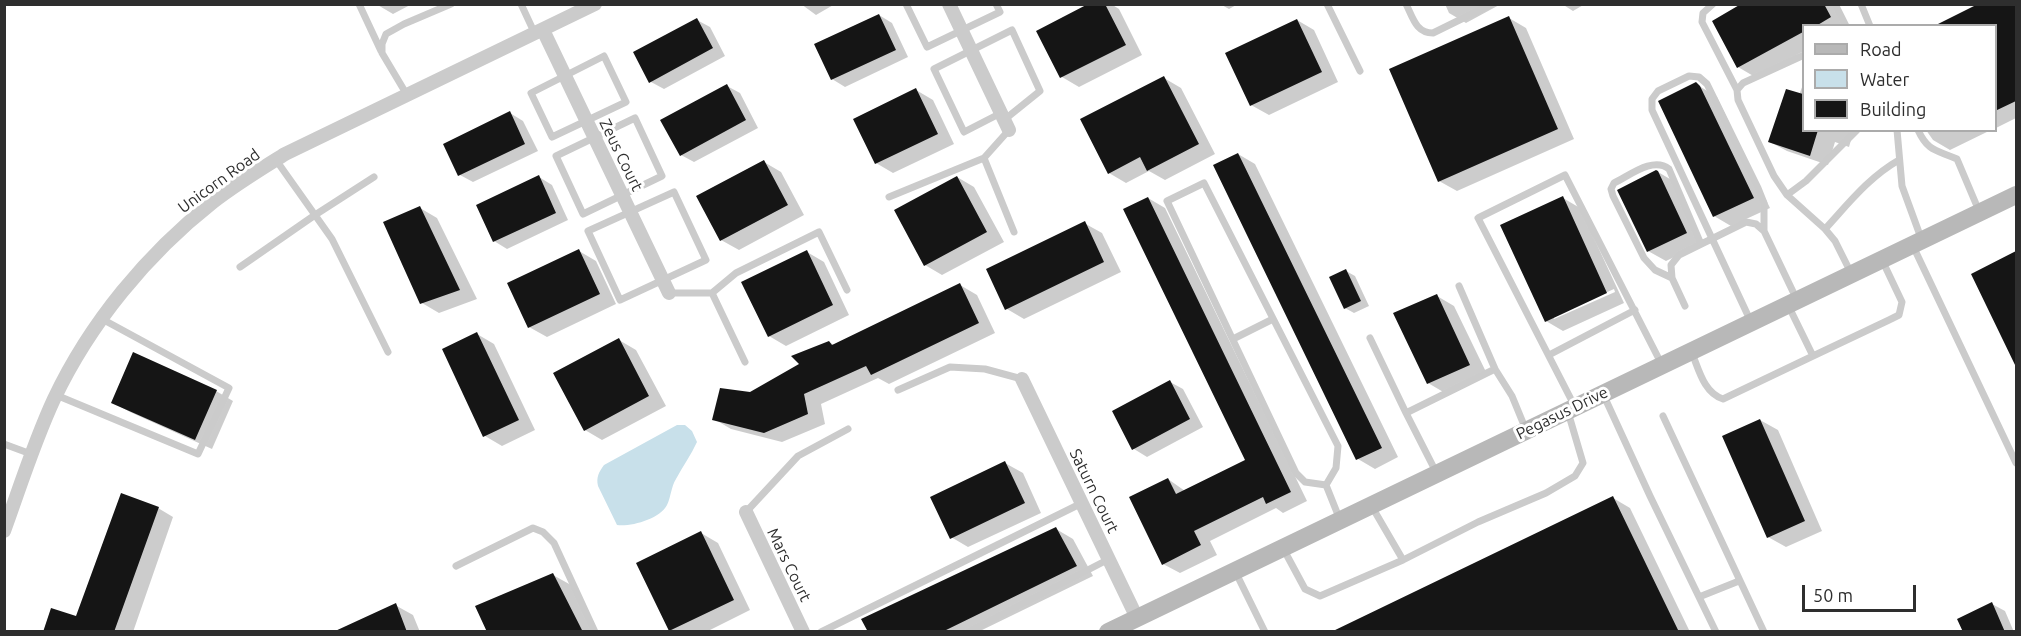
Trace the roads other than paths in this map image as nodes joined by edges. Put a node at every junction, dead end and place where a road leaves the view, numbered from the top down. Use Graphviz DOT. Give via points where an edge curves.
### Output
graph roads {
  1 [pos="359,4"];
  2 [pos="451,4"];
  3 [pos="520,4"];
  4 [pos="595,4"];
  5 [pos="906,4"];
  6 [pos="949,4"];
  7 [pos="1327,4"];
  8 [pos="1406,4"];
  9 [pos="1492,4"];
  10 [pos="1835,4"];
  11 [pos="1861,4"];
  12 [pos="1711,6"];
  13 [pos="998,8"];
  14 [pos="1845,24"];
  15 [pos="1869,24"];
  16 [pos="961,30"];
  17 [pos="539,32"];
  18 [pos="971,51"];
  19 [pos="382,53"];
  20 [pos="1802,55"];
  21 [pos="1360,71"];
  22 [pos="565,76"];
  23 [pos="1737,90"];
  24 [pos="407,95"];
  25 [pos="586,121"];
  26 [pos="1005,121"];
  27 [pos="1855,132"];
  28 [pos="1897,132"];
  29 [pos="1919,132"];
  30 [pos="594,137"];
  31 [pos="984,158"];
  32 [pos="276,160"];
  33 [pos="1899,160"];
  34 [pos="374,177"];
  35 [pos="1787,195"];
  36 [pos="2016,195"];
  37 [pos="622,196"];
  38 [pos="889,197"];
  39 [pos="630,212"];
  40 [pos="1979,213"];
  41 [pos="315,215"];
  42 [pos="1825,229"];
  43 [pos="1764,231"];
  44 [pos="1014,232"];
  45 [pos="1713,239"];
  46 [pos="1917,242"];
  47 [pos="1701,244"];
  48 [pos="1882,259"];
  49 [pos="240,267"];
  50 [pos="1852,274"];
  51 [pos="1672,278"];
  52 [pos="663,280"];
  53 [pos="1459,286"];
  54 [pos="847,290"];
  55 [pos="669,293"];
  56 [pos="712,293"];
  57 [pos="1793,302"];
  58 [pos="1686,306"];
  59 [pos="1635,310"];
  60 [pos="102,319"];
  61 [pos="1273,319"];
  62 [pos="1751,322"];
  63 [pos="1370,338"];
  64 [pos="1233,339"];
  65 [pos="1691,351"];
  66 [pos="387,352"];
  67 [pos="1549,355"];
  68 [pos="1813,356"];
  69 [pos="745,362"];
  70 [pos="1662,365"];
  71 [pos="1495,369"];
  72 [pos="1022,379"];
  73 [pos="898,390"];
  74 [pos="1603,394"];
  75 [pos="56,395"];
  76 [pos="1571,409"];
  77 [pos="1406,413"];
  78 [pos="1663,416"];
  79 [pos="848,429"];
  80 [pos="1527,430"];
  81 [pos="4,444"];
  82 [pos="31,454"];
  83 [pos="2016,464"];
  84 [pos="1437,474"];
  85 [pos="1326,485"];
  86 [pos="1082,503"];
  87 [pos="1371,505"];
  88 [pos="746,512"];
  89 [pos="1340,520"];
  90 [pos="4,531"];
  91 [pos="1283,548"];
  92 [pos="1109,559"];
  93 [pos="1403,560"];
  94 [pos="456,566"];
  95 [pos="1235,571"];
  96 [pos="1739,581"];
  97 [pos="1699,597"];
  98 [pos="1137,618"];
  99 [pos="971,631"];
  100 [pos="595,632"];
  101 [pos="803,632"];
  102 [pos="820,632"];
  103 [pos="1108,632"];
  104 [pos="1265,632"];
  105 [pos="1716,632"];
  106 [pos="1764,632"];
  1 -- 19 [label="lane"];
  2 -- 19 [label="lane" via="386,34"];
  3 -- 17 [label="lane"];
  4 -- 17 [label="street, Unicorn Road"];
  5 -- 16 [label="lane" via="927,48"];
  6 -- 16 [label="street"];
  7 -- 21 [label="lane"];
  8 -- 9 [label="lane" via="1417,28 1424,33 1433,33"];
  10 -- 14 [label="lane"];
  11 -- 15 [label="lane"];
  12 -- 23 [label="lane" via="1703,13 1702,22"];
  13 -- 16 [label="lane"];
  16 -- 18 [label="street"];
  17 -- 22 [label="street, Zeus Court"];
  17 -- 24 [label="street, Unicorn Road"];
  18 -- 26 [label="street"];
  18 -- 26 [label="lane" via="934,69 964,132"];
  18 -- 26 [label="lane" via="1012,30 1040,92"];
  19 -- 24 [label="lane"];
  20 -- 23 [label="lane" via="1743,83"];
  22 -- 25 [label="street, Zeus Court"];
  22 -- 25 [label="lane" via="531,93 552,137"];
  22 -- 25 [label="lane" via="604,56 626,102"];
  23 -- 35 [label="lane" via="1738,100 1774,176"];
  24 -- 32 [label="street, Unicorn Road"];
  25 -- 30 [label="street, Zeus Court"];
  26 -- 31 [label="lane"];
  27 -- 35 [label="lane" via="1806,182"];
  28 -- 33 [label="lane"];
  29 -- 40 [label="lane" via="1930,150 1957,159"];
  30 -- 37 [label="street, Zeus Court"];
  30 -- 37 [label="lane" via="556,156 583,214"];
  30 -- 37 [label="lane" via="634,118 662,176"];
  31 -- 38 [label="lane"];
  31 -- 44 [label="lane"];
  32 -- 41 [label="lane"];
  32 -- 60 [label="street, Unicorn Road" via="212,203 176,234 122,291"];
  33 -- 42 [label="lane" via="1872,179"];
  33 -- 46 [label="lane"];
  34 -- 41 [label="lane"];
  35 -- 42 [label="lane"];
  36 -- 40 [label="street, Pegasus Drive"];
  37 -- 39 [label="street, Zeus Court"];
  39 -- 52 [label="street, Zeus Court"];
  39 -- 52 [label="lane" via="588,231 620,300"];
  39 -- 52 [label="lane" via="674,192 706,260"];
  40 -- 46 [label="street, Pegasus Drive"];
  41 -- 49 [label="lane"];
  41 -- 66 [label="lane" via="332,239"];
  42 -- 50 [label="lane"];
  43 -- 45 [label="lane" via="1746,222"];
  43 -- 45 [label="lane" via="1764,203 1758,188 1707,84 1699,77 1689,76 1658,91 1652,99 1652,110"];
  43 -- 57 [label="lane"];
  45 -- 47 [label="lane"];
  45 -- 62 [label="lane"];
  46 -- 48 [label="street, Pegasus Drive"];
  46 -- 83 [label="lane"];
  47 -- 51 [label="lane" via="1679,255 1671,265"];
  47 -- 51 [label="lane" via="1663,164 1654,164 1614,183 1613,196 1644,258 1655,270"];
  48 -- 50 [label="street, Pegasus Drive"];
  48 -- 68 [label="lane" via="1902,302 1899,315"];
  50 -- 57 [label="street, Pegasus Drive"];
  51 -- 58 [label="lane"];
  52 -- 55 [label="street, Zeus Court"];
  53 -- 71 [label="lane"];
  54 -- 56 [label="lane" via="819,232 736,273"];
  55 -- 56 [label="lane"];
  56 -- 69 [label="lane"];
  57 -- 62 [label="street, Pegasus Drive"];
  57 -- 68 [label="lane"];
  59 -- 67 [label="lane"];
  59 -- 67 [label="lane" via="1565,175 1479,218"];
  59 -- 70 [label="lane"];
  60 -- 75 [label="street, Unicorn Road"];
  60 -- 75 [label="lane" via="229,388 198,454"];
  61 -- 64 [label="lane"];
  61 -- 64 [label="lane" via="1204,183 1167,201"];
  61 -- 85 [label="lane" via="1338,446 1336,468"];
  62 -- 65 [label="street, Pegasus Drive"];
  63 -- 77 [label="lane"];
  64 -- 85 [label="lane" via="1296,473 1305,482"];
  65 -- 68 [label="lane" via="1708,389 1723,399"];
  65 -- 70 [label="street, Pegasus Drive"];
  67 -- 76 [label="lane"];
  70 -- 74 [label="street, Pegasus Drive"];
  71 -- 77 [label="lane"];
  71 -- 80 [label="lane"];
  72 -- 73 [label="lane" via="985,369 950,367"];
  72 -- 86 [label="street, Saturn Court"];
  74 -- 76 [label="street, Pegasus Drive"];
  74 -- 97 [label="lane"];
  75 -- 82 [label="street, Unicorn Road"];
  76 -- 80 [label="street, Pegasus Drive"];
  76 -- 93 [label="lane" via="1583,463 1575,476"];
  77 -- 84 [label="lane"];
  78 -- 96 [label="lane"];
  79 -- 88 [label="lane" via="798,456"];
  80 -- 84 [label="street, Pegasus Drive"];
  81 -- 82 [label="lane"];
  82 -- 90 [label="street, Unicorn Road"];
  84 -- 87 [label="street, Pegasus Drive"];
  85 -- 89 [label="lane"];
  86 -- 92 [label="street, Saturn Court"];
  86 -- 102 [label="lane"];
  87 -- 89 [label="street, Pegasus Drive"];
  87 -- 93 [label="lane"];
  88 -- 101 [label="street, Mars Court"];
  89 -- 91 [label="street, Pegasus Drive"];
  91 -- 93 [label="lane" via="1305,589 1320,596"];
  91 -- 95 [label="street, Pegasus Drive"];
  92 -- 98 [label="street, Saturn Court"];
  92 -- 99 [label="lane"];
  94 -- 100 [label="lane" via="533,528 543,532 554,543"];
  95 -- 98 [label="street, Pegasus Drive"];
  95 -- 104 [label="lane"];
  96 -- 97 [label="lane"];
  96 -- 106 [label="lane"];
  97 -- 105 [label="lane"];
  98 -- 103 [label="street, Pegasus Drive"];
}
